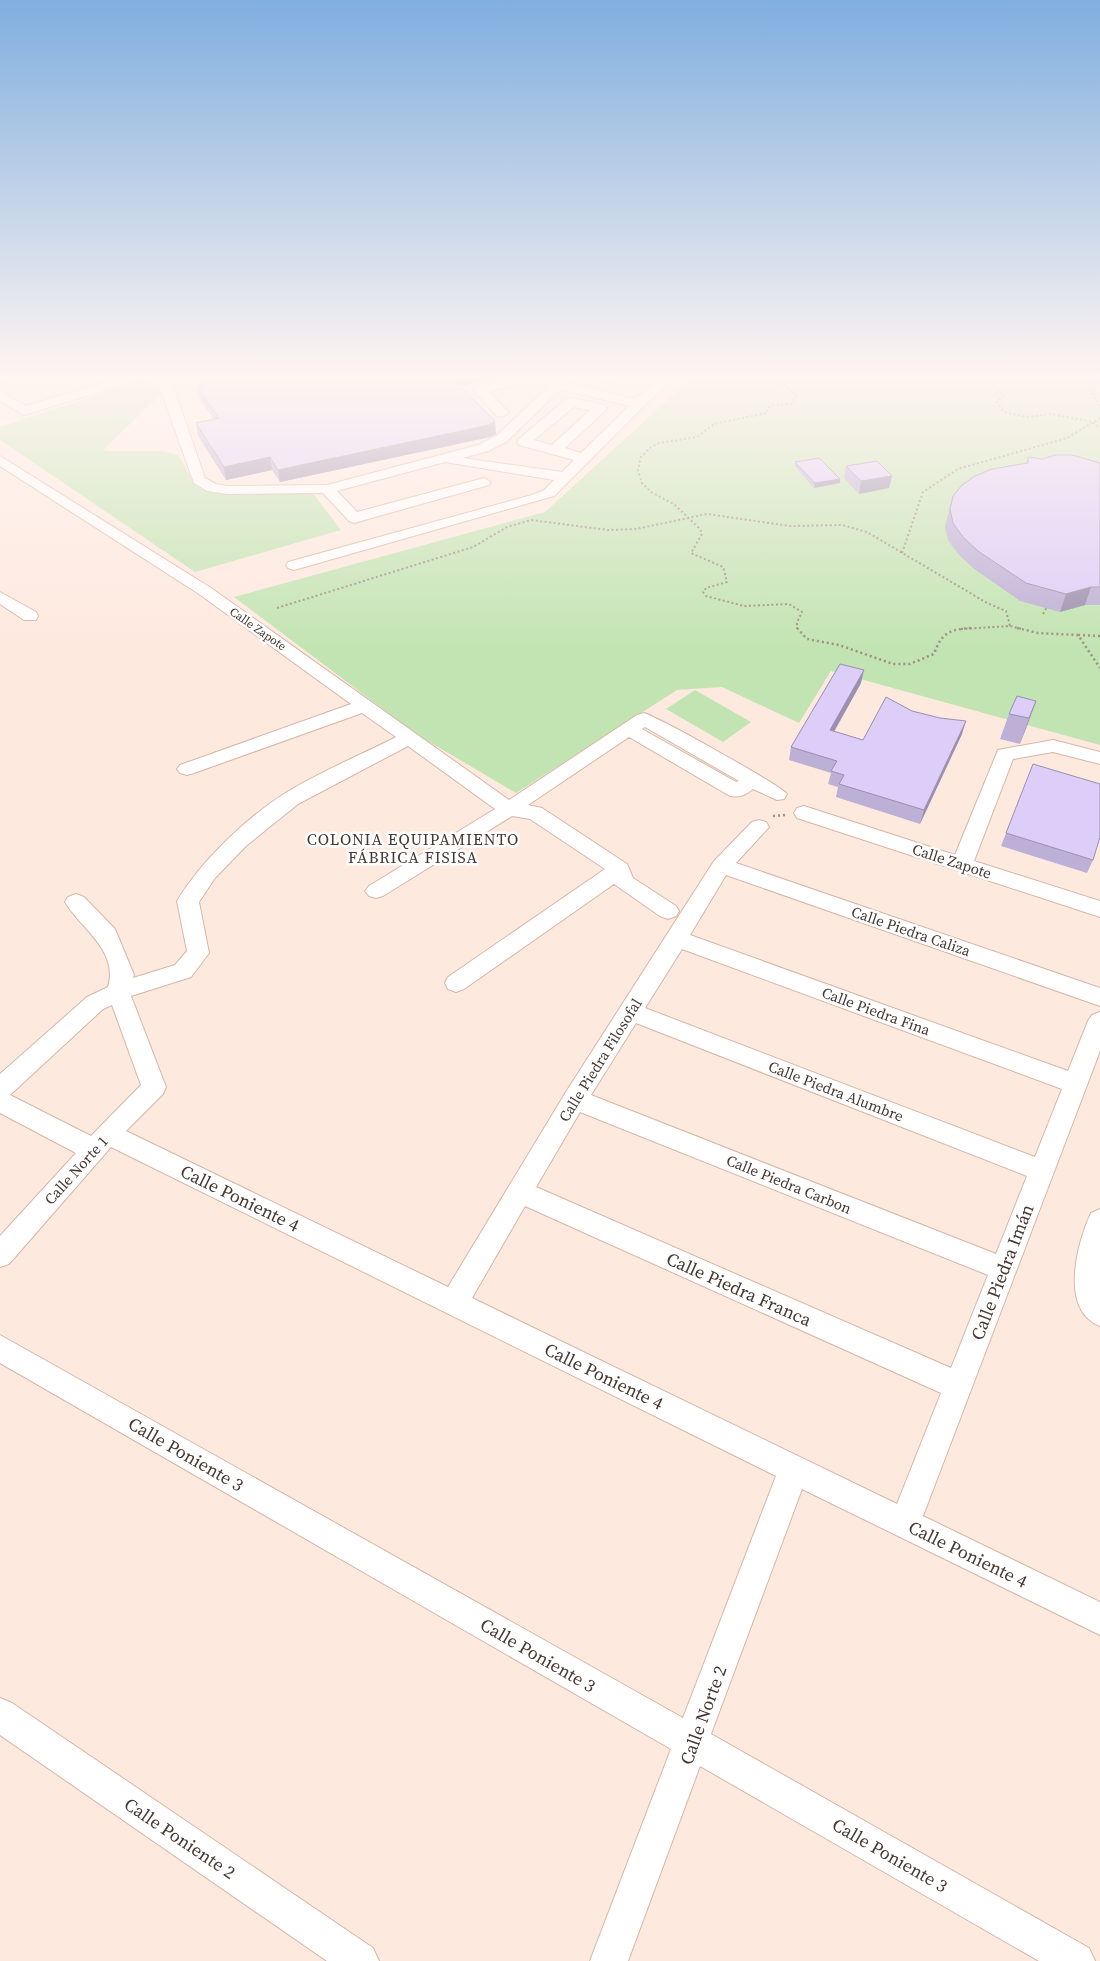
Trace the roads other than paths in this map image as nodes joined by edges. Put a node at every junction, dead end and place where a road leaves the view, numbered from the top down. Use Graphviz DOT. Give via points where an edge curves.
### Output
graph roads {
  1 [pos="10,467"];
  2 [pos="195,467"];
  3 [pos="410,467"];
  4 [pos="422,467"];
  5 [pos="521,467"];
  6 [pos="555,467"];
  7 [pos="567,467"];
  8 [pos="576,467"];
  9 [pos="571,472"];
  10 [pos="327,489"];
  11 [pos="0,596"];
  12 [pos="30,616"];
  13 [pos="366,705"];
  14 [pos="410,737"];
  15 [pos="1100,758"];
  16 [pos="187,769"];
  17 [pos="777,794"];
  18 [pos="509,809"];
  19 [pos="804,813"];
  20 [pos="759,827"];
  21 [pos="962,864"];
  22 [pos="721,866"];
  23 [pos="620,869"];
  24 [pos="376,891"];
  25 [pos="76,902"];
  26 [pos="1100,909"];
  27 [pos="668,911"];
  28 [pos="678,939"];
  29 [pos="456,983"];
  30 [pos="118,992"];
  31 [pos="1100,997"];
  32 [pos="630,1011"];
  33 [pos="1100,1021"];
  34 [pos="1076,1084"];
  35 [pos="0,1089"];
  36 [pos="575,1099"];
  37 [pos="0,1101"];
  38 [pos="101,1142"];
  39 [pos="1042,1171"];
  40 [pos="520,1192"];
  41 [pos="1100,1224"];
  42 [pos="0,1255"];
  43 [pos="1004,1269"];
  44 [pos="454,1303"];
  45 [pos="1100,1314"];
  46 [pos="0,1348"];
  47 [pos="958,1386"];
  48 [pos="794,1469"];
  49 [pos="905,1523"];
  50 [pos="1100,1619"];
  51 [pos="0,1715"];
  52 [pos="693,1743"];
  53 [pos="360,1961"];
  54 [pos="609,1961"];
  55 [pos="1076,1961"];
  1 -- 13 [label="street, Calle Zapote" via="205,591"];
  2 -- 10 [label="street" via="203,484 227,490"];
  3 -- 10 [label="street"];
  4 -- 10 [label="street" via="484,482 354,518"];
  5 -- 9 [label="street"];
  6 -- 9 [label="street"];
  7 -- 9 [label="street"];
  8 -- 9 [label="street"];
  9 -- 9 [label="street" via="523,492 285,557 303,576 364,558 356,548 537,498"];
  11 -- 12 [label="street"];
  13 -- 14 [label="street, Calle Zapote"];
  13 -- 16 [label="street"];
  14 -- 18 [label="street, Calle Zapote"];
  14 -- 30 [label="street" via="291,799 256,825 208,873 188,901 198,953 193,962 183,971"];
  15 -- 21 [label="street" via="1053,746 1006,754"];
  17 -- 18 [label="street" via="752,780 737,791 629,729"];
  18 -- 23 [label="street" via="535,813"];
  18 -- 24 [label="street"];
  19 -- 21 [label="street, Calle Zapote"];
  20 -- 22 [label="street, Calle Piedra Filosofal"];
  21 -- 26 [label="street, Calle Zapote"];
  22 -- 28 [label="street, Calle Piedra Filosofal"];
  22 -- 31 [label="street, Calle Piedra Caliza"];
  23 -- 27 [label="street" via="623,882"];
  23 -- 29 [label="street"];
  25 -- 30 [label="street" via="108,935 123,975"];
  28 -- 32 [label="street, Calle Piedra Filosofal"];
  28 -- 34 [label="street, Calle Piedra Fina"];
  30 -- 35 [label="street" via="96,1003"];
  30 -- 38 [label="street, Calle Norte 1" via="154,1087"];
  32 -- 36 [label="street, Calle Piedra Filosofal"];
  32 -- 39 [label="street, Calle Piedra Alumbre"];
  33 -- 34 [label="street, Calle Piedra Imán"];
  34 -- 39 [label="street, Calle Piedra Imán"];
  36 -- 40 [label="street, Calle Piedra Filosofal"];
  36 -- 43 [label="street, Calle Piedra Carbon"];
  37 -- 38 [label="street, Calle Poniente 4"];
  38 -- 42 [label="street, Calle Norte 1"];
  38 -- 44 [label="street, Calle Poniente 4"];
  39 -- 43 [label="street, Calle Piedra Imán"];
  40 -- 44 [label="street, Calle Piedra Filosofal"];
  40 -- 47 [label="street, Calle Piedra Franca"];
  41 -- 45 [label="street" via="1088,1288 1089,1300"];
  43 -- 47 [label="street, Calle Piedra Imán"];
  44 -- 48 [label="street, Calle Poniente 4"];
  46 -- 52 [label="street, Calle Poniente 3"];
  47 -- 49 [label="street, Calle Piedra Imán"];
  48 -- 49 [label="street, Calle Poniente 4"];
  48 -- 52 [label="street, Calle Norte 2"];
  49 -- 50 [label="street, Calle Poniente 4"];
  51 -- 53 [label="street, Calle Poniente 2"];
  52 -- 54 [label="street, Calle Norte 2"];
  52 -- 55 [label="street, Calle Poniente 3"];
}
